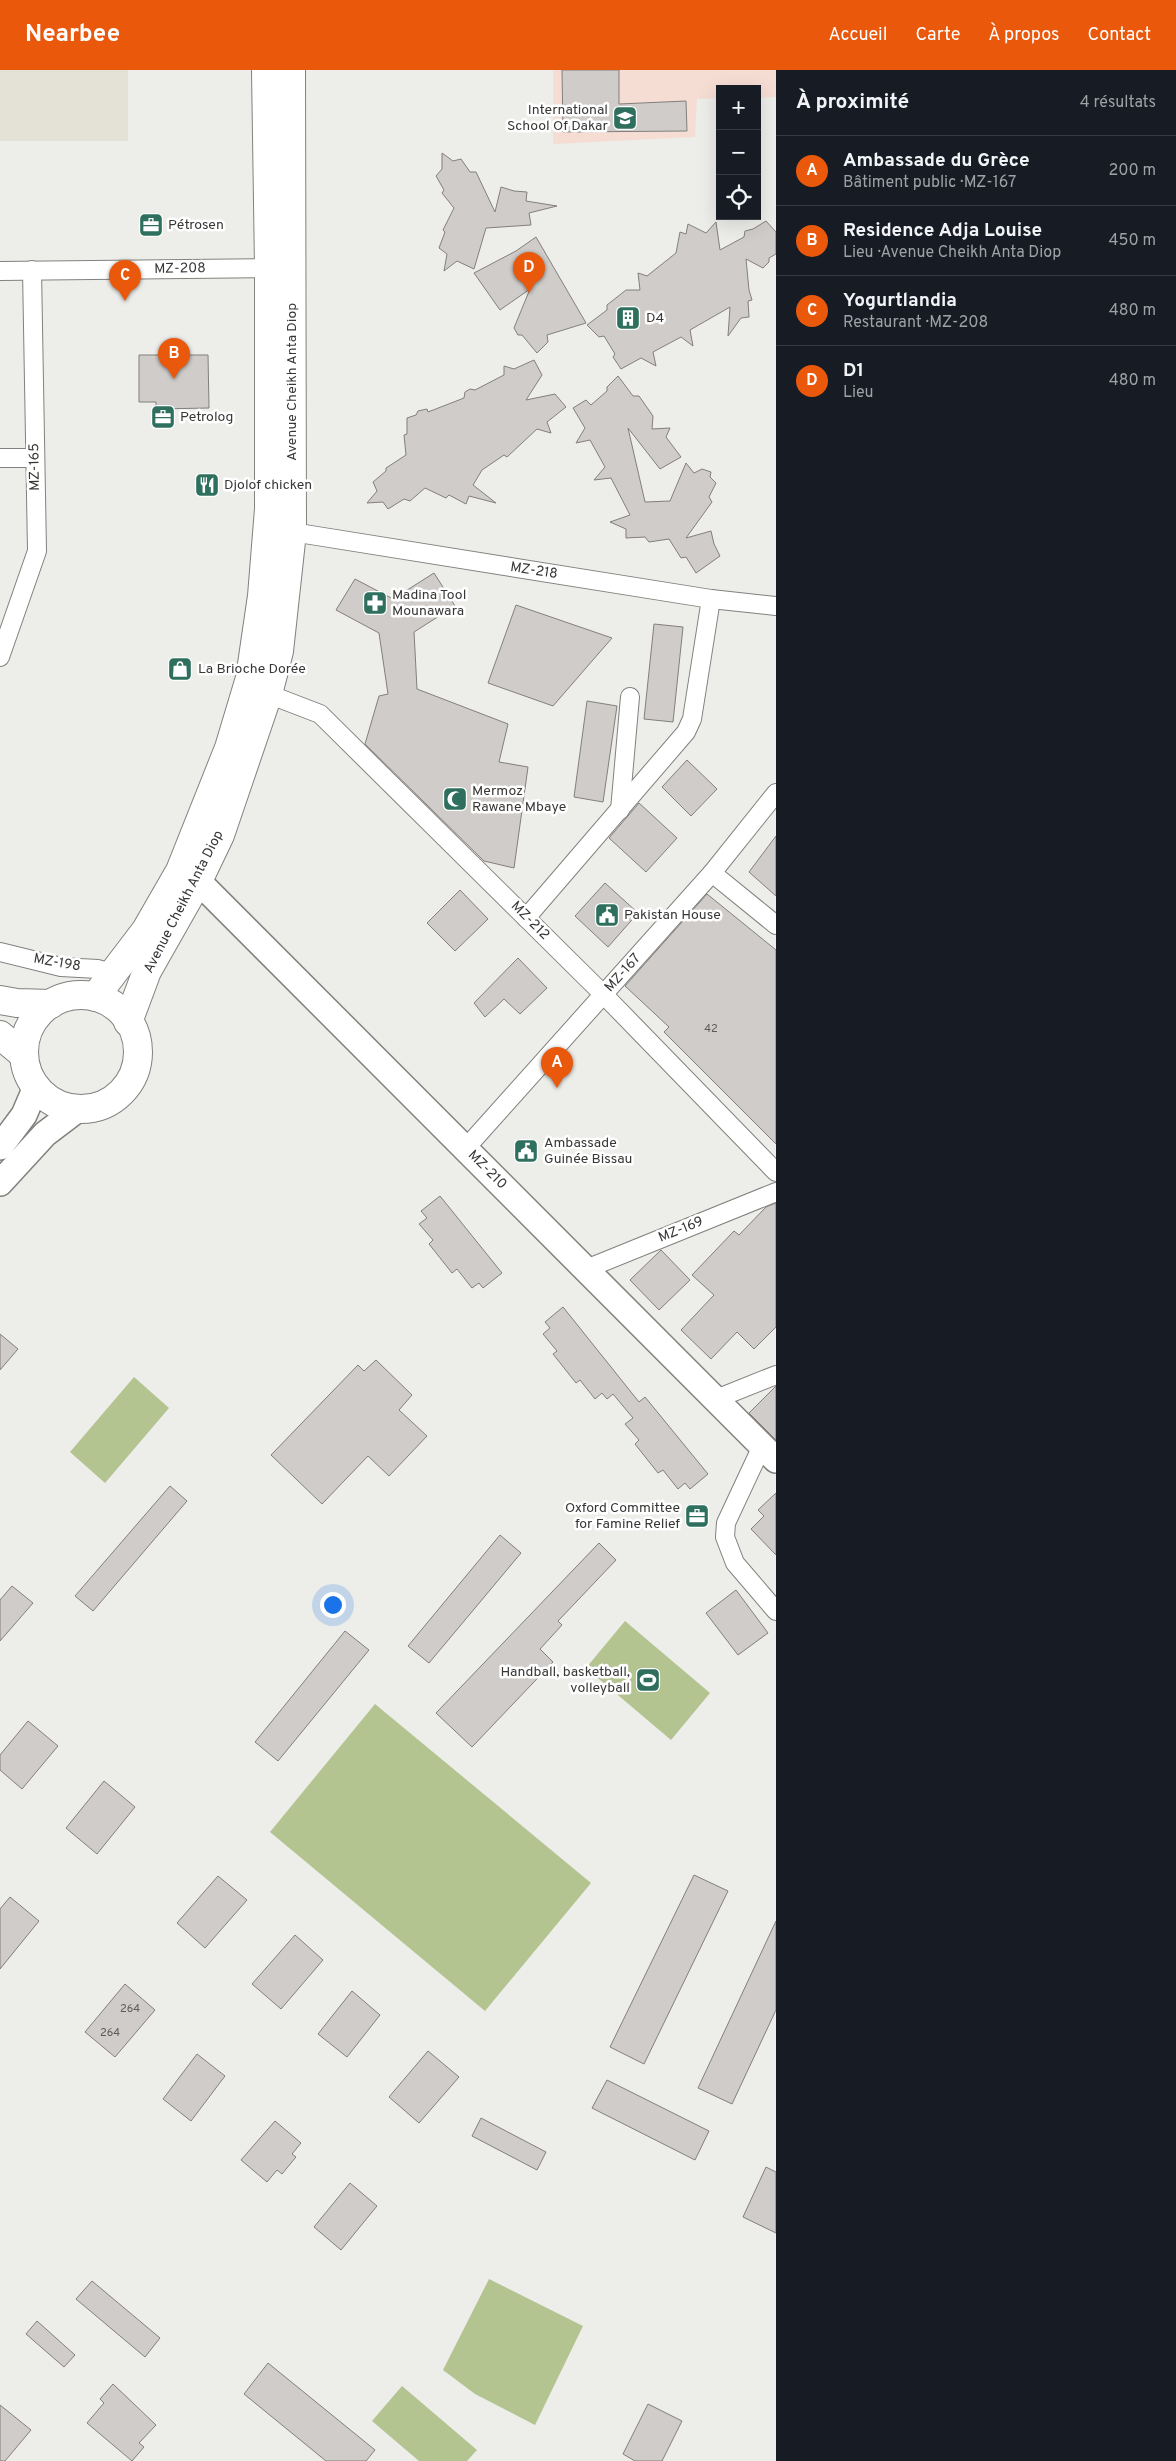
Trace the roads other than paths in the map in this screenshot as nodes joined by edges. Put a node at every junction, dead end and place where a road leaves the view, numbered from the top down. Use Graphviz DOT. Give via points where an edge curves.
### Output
graph roads {
  1 [pos="266,70"];
  2 [pos="291,70"];
  3 [pos="269,268"];
  4 [pos="32,270"];
  5 [pos="0,271"];
  6 [pos="0,458"];
  7 [pos="35,458"];
  8 [pos="292,532"];
  9 [pos="711,599"];
  10 [pos="9,603"];
  11 [pos="776,606"];
  12 [pos="0,657"];
  13 [pos="268,694"];
  14 [pos="630,697"];
  15 [pos="776,793"];
  16 [pos="620,810"];
  17 [pos="712,873"];
  18 [pos="198,881"];
  19 [pos="526,918"];
  20 [pos="776,925"];
  21 [pos="0,952"];
  22 [pos="114,974"];
  23 [pos="604,995"];
  24 [pos="95,997"];
  25 [pos="0,1000"];
  26 [pos="51,1004"];
  27 [pos="128,1022"];
  28 [pos="0,1035"];
  29 [pos="24,1055"];
  30 [pos="36,1087"];
  31 [pos="78,1109"];
  32 [pos="0,1147"];
  33 [pos="465,1148"];
  34 [pos="776,1172"];
  35 [pos="0,1183"];
  36 [pos="776,1192"];
  37 [pos="586,1269"];
  38 [pos="776,1375"];
  39 [pos="716,1399"];
  40 [pos="769,1453"];
  41 [pos="776,1611"];
  1 -- 3 [label="main road, Avenue Cheikh Anta Diop"];
  2 -- 8 [label="main road, Avenue Cheikh Anta Diop"];
  3 -- 4 [label="street, MZ-208"];
  3 -- 22 [label="main road, Avenue Cheikh Anta Diop" via="268,526 250,678 229,748 188,855 155,916"];
  4 -- 5 [label="street, MZ-208"];
  4 -- 7 [label="street, MZ-165"];
  6 -- 7 [label="street"];
  7 -- 10 [label="street, MZ-165" via="37,551"];
  8 -- 9 [label="street, MZ-218"];
  8 -- 13 [label="main road, Avenue Cheikh Anta Diop" via="279,651"];
  9 -- 11 [label="street, MZ-218"];
  9 -- 16 [label="street" via="692,719 686,732"];
  10 -- 12 [label="street, MZ-165"];
  13 -- 18 [label="main road, Avenue Cheikh Anta Diop" via="229,812"];
  13 -- 19 [label="street, MZ-212" via="320,714"];
  14 -- 16 [label="street"];
  15 -- 17 [label="street, MZ-167"];
  16 -- 19 [label="street"];
  17 -- 20 [label="street"];
  17 -- 23 [label="street, MZ-167"];
  18 -- 27 [label="main road, Avenue Cheikh Anta Diop" via="147,971"];
  18 -- 33 [label="street, MZ-210"];
  19 -- 23 [label="street, MZ-212"];
  21 -- 22 [label="street, MZ-198" via="61,967 98,969"];
  22 -- 24 [label="main road, Avenue Cheikh Anta Diop"];
  23 -- 33 [label="street, MZ-167"];
  23 -- 34 [label="street, MZ-212"];
  24 -- 26 [label="main road" via="65,998"];
  24 -- 27 [label="main road" via="120,1011"];
  25 -- 26 [label="main road"];
  26 -- 29 [label="main road" via="30,1025"];
  27 -- 31 [label="main road" via="136,1038 138,1056 130,1081 112,1100 96,1108"];
  28 -- 29 [label="main road"];
  29 -- 30 [label="main road"];
  30 -- 31 [label="main road" via="48,1099"];
  30 -- 32 [label="street" via="24,1114"];
  31 -- 35 [label="street" via="45,1134"];
  33 -- 37 [label="street, MZ-210"];
  36 -- 37 [label="street, MZ-169"];
  37 -- 39 [label="street, MZ-210"];
  38 -- 39 [label="street"];
  39 -- 40 [label="street, MZ-210"];
  40 -- 41 [label="street" via="726,1523 725,1537 735,1563"];
}
